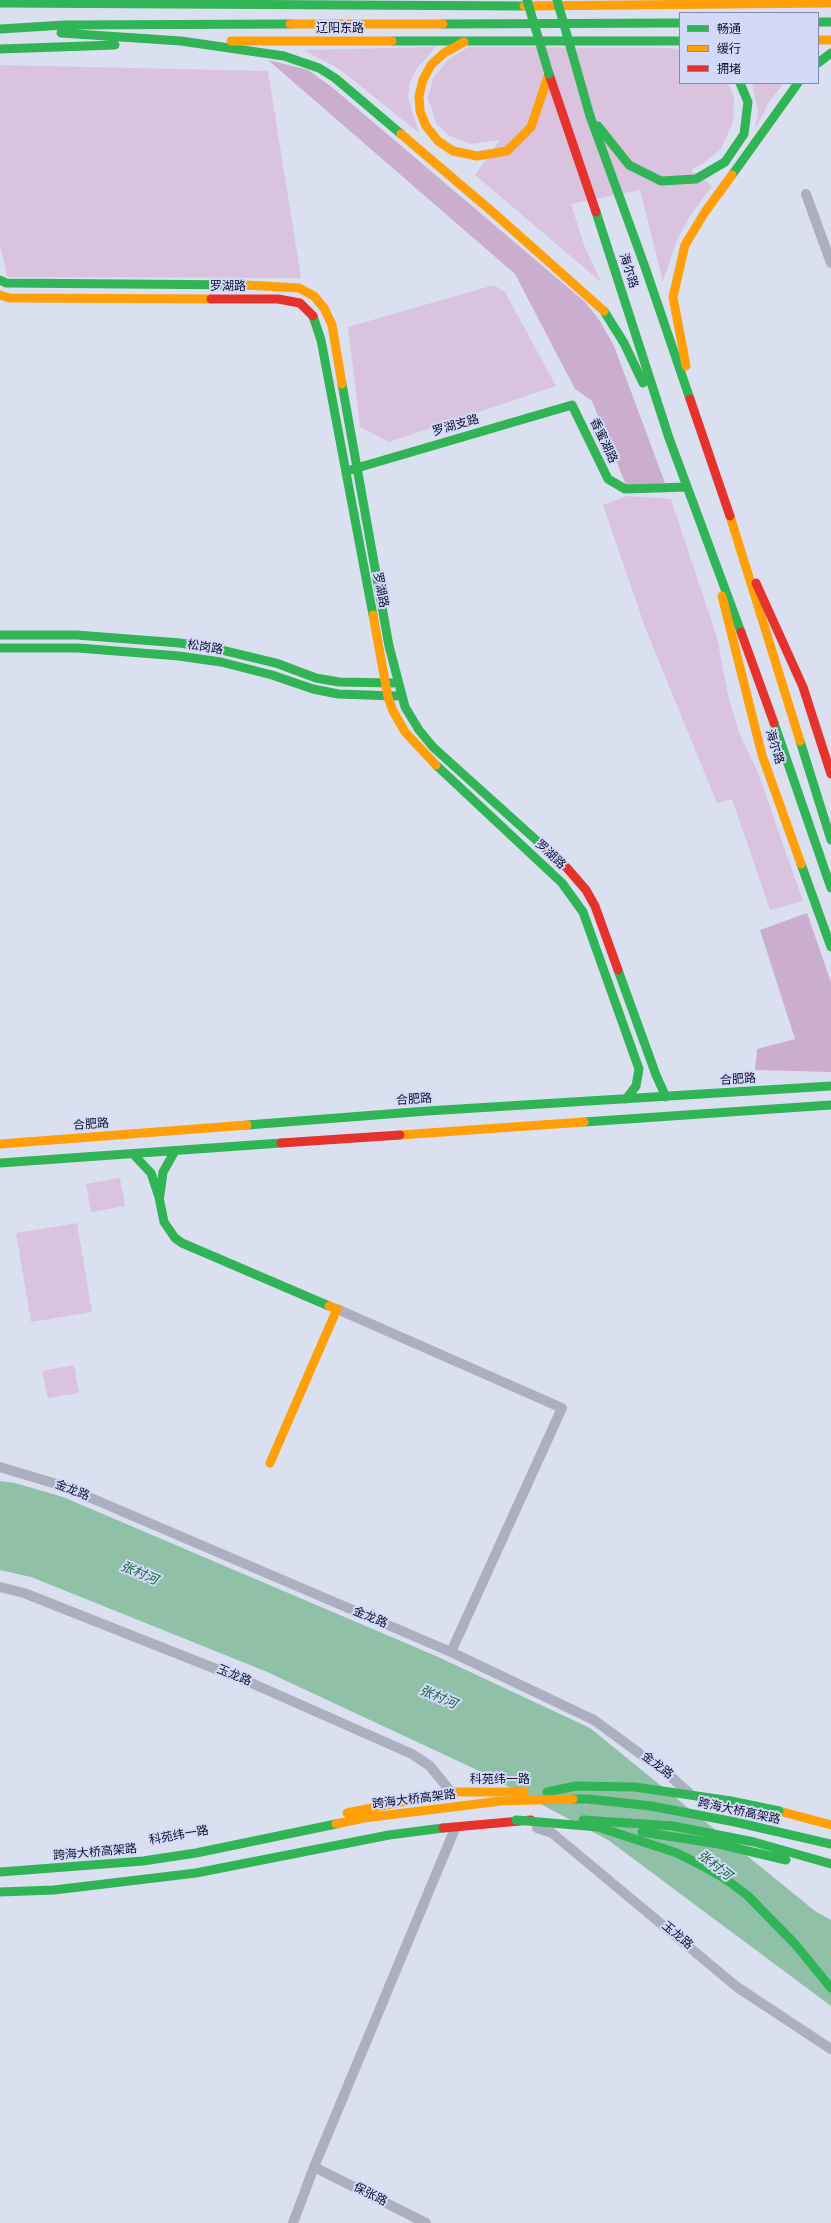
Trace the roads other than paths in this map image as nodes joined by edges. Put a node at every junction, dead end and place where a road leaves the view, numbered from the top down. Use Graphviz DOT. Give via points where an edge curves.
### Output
graph roads {
  1 [pos="67,0"];
  2 [pos="528,0"];
  3 [pos="557,0"];
  4 [pos="52,2"];
  5 [pos="0,3"];
  6 [pos="831,3"];
  7 [pos="819,22"];
  8 [pos="831,22"];
  9 [pos="679,23"];
  10 [pos="0,29"];
  11 [pos="15,29"];
  12 [pos="819,40"];
  13 [pos="831,40"];
  14 [pos="181,41"];
  15 [pos="465,41"];
  16 [pos="679,41"];
  17 [pos="0,49"];
  18 [pos="831,53"];
  19 [pos="819,62"];
  20 [pos="549,74"];
  21 [pos="740,84"];
  22 [pos="797,84"];
  23 [pos="590,116"];
  24 [pos="806,194"];
  25 [pos="831,263"];
  26 [pos="0,280"];
  27 [pos="0,295"];
  28 [pos="572,405"];
  29 [pos="699,429"];
  30 [pos="669,438"];
  31 [pos="357,468"];
  32 [pos="345,471"];
  33 [pos="687,487"];
  34 [pos="739,546"];
  35 [pos="710,549"];
  36 [pos="0,635"];
  37 [pos="0,648"];
  38 [pos="398,682"];
  39 [pos="386,684"];
  40 [pos="401,695"];
  41 [pos="388,697"];
  42 [pos="831,774"];
  43 [pos="831,840"];
  44 [pos="831,888"];
  45 [pos="831,947"];
  46 [pos="831,1086"];
  47 [pos="666,1097"];
  48 [pos="626,1099"];
  49 [pos="831,1105"];
  50 [pos="0,1144"];
  51 [pos="175,1151"];
  52 [pos="133,1154"];
  53 [pos="0,1163"];
  54 [pos="160,1197"];
  55 [pos="337,1309"];
  56 [pos="270,1463"];
  57 [pos="0,1467"];
  58 [pos="0,1587"];
  59 [pos="451,1652"];
  60 [pos="451,1792"];
  61 [pos="501,1801"];
  62 [pos="779,1811"];
  63 [pos="824,1814"];
  64 [pos="715,1816"];
  65 [pos="520,1822"];
  66 [pos="831,1824"];
  67 [pos="454,1831"];
  68 [pos="831,1844"];
  69 [pos="831,1850"];
  70 [pos="831,1864"];
  71 [pos="0,1865"];
  72 [pos="0,1872"];
  73 [pos="831,1873"];
  74 [pos="0,1892"];
  75 [pos="0,1898"];
  76 [pos="831,1988"];
  77 [pos="831,2049"];
  78 [pos="314,2167"];
  79 [pos="293,2223"];
  80 [pos="426,2223"];
  1 -- 4 [label="main road"];
  2 -- 20 [label="main road, 海尔路, bridge"];
  3 -- 23 [label="main road, 海尔路, bridge"];
  4 -- 5 [label="main road, 辽阳东路"];
  4 -- 6 [label="main road, 辽阳东路" via="558,6"];
  7 -- 8 [label="main road"];
  9 -- 11 [label="main road, 辽阳东路" via="65,25"];
  10 -- 11 [label="main road, 辽阳东路"];
  11 -- 14 [label="main road"];
  12 -- 13 [label="main road"];
  14 -- 15 [label="main road, 辽阳东路"];
  14 -- 17 [label="main road, 辽阳东路"];
  14 -- 30 [label="main road" via="284,56 319,68 335,78 602,309 624,343"];
  15 -- 16 [label="main road, 辽阳东路"];
  15 -- 20 [label="main road" via="444,53 431,65 423,80 419,96 420,111 426,126 438,141 453,151 477,156 507,151 531,127"];
  18 -- 19 [label="main road"];
  20 -- 30 [label="main road, 海尔路"];
  21 -- 23 [label="main road" via="748,102 744,134 725,162 696,179 662,181 629,165"];
  22 -- 29 [label="main road" via="704,212 685,245 673,297"];
  23 -- 29 [label="main road, 海尔路" via="645,267"];
  24 -- 25 [label="street"];
  26 -- 31 [label="main road" via="6,283 273,285 298,288 314,296 332,324"];
  27 -- 32 [label="main road, 罗湖路" via="9,298 278,299 300,304 314,317 321,340"];
  28 -- 31 [label="main road, 罗湖支路"];
  28 -- 33 [label="main road, 香蜜湖路" via="608,479 625,489"];
  29 -- 34 [label="main road, 海尔路"];
  30 -- 33 [label="main road, 海尔路"];
  31 -- 32 [label="main road, 罗湖支路"];
  31 -- 38 [label="main road"];
  32 -- 39 [label="main road, 罗湖路"];
  33 -- 35 [label="main road, 海尔路"];
  34 -- 42 [label="main road, 海尔路" via="803,687"];
  34 -- 43 [label="main road, 海尔路"];
  35 -- 44 [label="main road, 海尔路"];
  35 -- 45 [label="main road, 海尔路" via="762,755"];
  36 -- 39 [label="main road, 松岗路" via="77,635 180,644 222,650 276,663 316,678 339,682"];
  37 -- 41 [label="main road, 松岗路" via="78,648 179,656 221,662 326,692"];
  38 -- 39 [label="main road, 松岗路"];
  38 -- 40 [label="main road"];
  39 -- 41 [label="main road, 罗湖路"];
  40 -- 41 [label="main road, 松岗路"];
  40 -- 47 [label="main road" via="419,730 433,747 567,868 586,890 595,906"];
  41 -- 48 [label="main road, 罗湖路" via="405,732 426,756 562,883 583,912 639,1069 636,1086"];
  46 -- 47 [label="main road, 合肥路"];
  47 -- 48 [label="main road, 合肥路"];
  48 -- 50 [label="main road, 合肥路" via="427,1111"];
  49 -- 51 [label="main road"];
  51 -- 52 [label="main road"];
  51 -- 54 [label="main road" via="163,1172"];
  52 -- 53 [label="main road"];
  52 -- 54 [label="main road" via="151,1173"];
  54 -- 55 [label="main road" via="167,1229 182,1243"];
  55 -- 56 [label="main road"];
  55 -- 59 [label="street" via="562,1408"];
  57 -- 59 [label="street, 金龙路" via="63,1486"];
  58 -- 60 [label="street, 玉龙路" via="24,1593 249,1682 412,1754 430,1766"];
  59 -- 64 [label="street, 金龙路" via="594,1720 670,1775"];
  60 -- 64 [label="main road, 科苑纬一路, bridge" via="604,1796"];
  60 -- 71 [label="main road, 科苑纬一路" via="168,1851 104,1860"];
  61 -- 62 [label="main road, bridge" via="576,1786 635,1787"];
  61 -- 68 [label="main road, 跨海大桥高架路, bridge" via="588,1799 651,1806"];
  61 -- 72 [label="main road, 跨海大桥高架路, bridge" via="364,1818 196,1853 142,1861"];
  62 -- 63 [label="main road"];
  62 -- 66 [label="main road"];
  64 -- 69 [label="main road, 科苑纬一路" via="768,1828"];
  65 -- 67 [label="main road"];
  65 -- 70 [label="main road, bridge" via="602,1820 680,1828 754,1842"];
  65 -- 73 [label="main road, bridge" via="602,1826 648,1832 741,1849"];
  65 -- 74 [label="main road" via="389,1835 196,1873 54,1890"];
  65 -- 76 [label="main road, bridge" via="598,1827 701,1864 747,1895 795,1944"];
  65 -- 77 [label="street, 玉龙路" via="552,1833 737,1987"];
  67 -- 75 [label="main road" via="156,1884 64,1895"];
  67 -- 78 [label="street"];
  78 -- 79 [label="street"];
  78 -- 80 [label="street, 保张路"];
}
